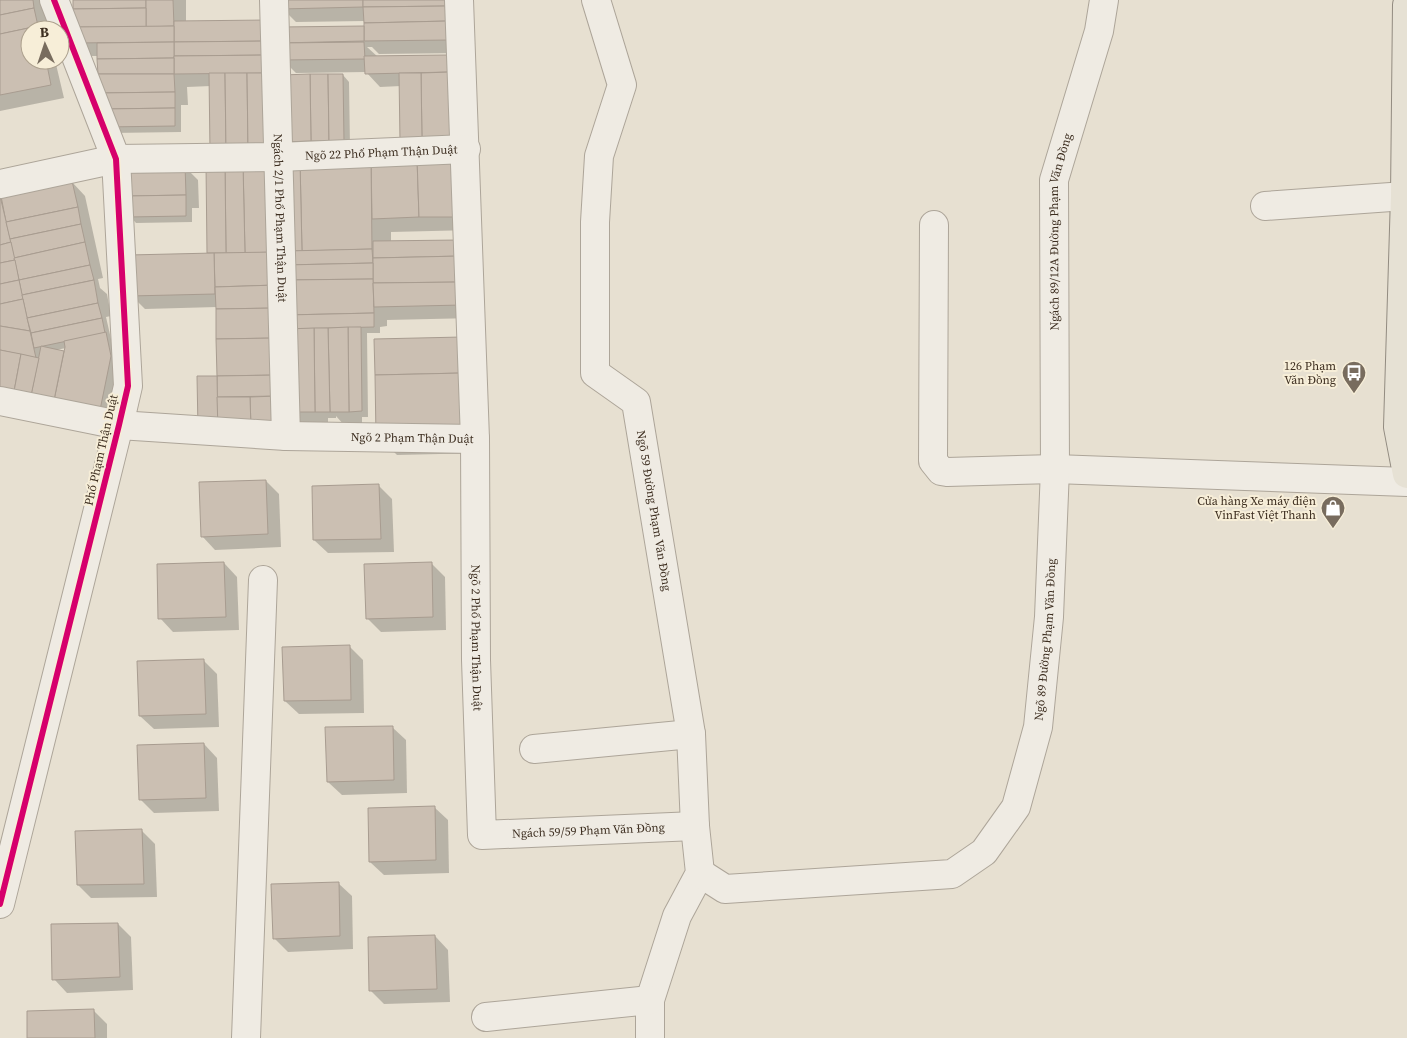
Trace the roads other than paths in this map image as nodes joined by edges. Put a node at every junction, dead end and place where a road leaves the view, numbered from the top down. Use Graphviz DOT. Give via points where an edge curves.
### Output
graph roads {
  1 [pos="54,0"];
  2 [pos="274,0"];
  3 [pos="459,0"];
  4 [pos="596,0"];
  5 [pos="1104,0"];
  6 [pos="1407,5"];
  7 [pos="466,149"];
  8 [pos="278,157"];
  9 [pos="116,159"];
  10 [pos="0,184"];
  11 [pos="1405,196"];
  12 [pos="1266,206"];
  13 [pos="934,226"];
  14 [pos="0,401"];
  15 [pos="119,425"];
  16 [pos="286,436"];
  17 [pos="475,439"];
  18 [pos="1055,469"];
  19 [pos="1407,474"];
  20 [pos="1407,482"];
  21 [pos="263,580"];
  22 [pos="691,734"];
  23 [pos="534,749"];
  24 [pos="695,826"];
  25 [pos="482,835"];
  26 [pos="700,873"];
  27 [pos="0,904"];
  28 [pos="650,1000"];
  29 [pos="486,1017"];
  30 [pos="246,1038"];
  31 [pos="650,1038"];
  1 -- 9 [label="street, Phố Phạm Thận Duật"];
  2 -- 8 [label="street, Ngách 2/1 Phố Phạm Thận Duật"];
  3 -- 7 [label="street, Ngõ 2 Phạm Thận Duật"];
  4 -- 22 [label="street, Ngõ 59 Đường Phạm Văn Đồng" via="622,85 599,156 595,222 595,373 636,402"];
  5 -- 18 [label="street, Ngách 89/12A Đường Phạm Văn Đồng" via="1099,31 1054,180"];
  6 -- 11 [label="main road"];
  7 -- 8 [label="street, Ngõ 22 Phố Phạm Thận Duật"];
  7 -- 17 [label="street, Ngõ 2 Phạm Thận Duật"];
  8 -- 9 [label="street, Ngõ 22 Phố Phạm Thận Duật"];
  8 -- 16 [label="street, Ngách 2/1 Phố Phạm Thận Duật"];
  9 -- 10 [label="street, Ngõ 22 Phố Phạm Thận Duật"];
  9 -- 15 [label="street, Phố Phạm Thận Duật" via="128,386"];
  11 -- 12 [label="street"];
  11 -- 19 [label="main road" via="1398,427"];
  13 -- 18 [label="street" via="935,466 947,472"];
  14 -- 15 [label="street, Ngõ 2 Phạm Thận Duật"];
  15 -- 16 [label="street, Ngõ 2 Phạm Thận Duật"];
  15 -- 27 [label="street, Phố Phạm Thận Duật"];
  16 -- 17 [label="street, Ngõ 2 Phạm Thận Duật"];
  17 -- 25 [label="street, Ngõ 2 Phố Phạm Thận Duật" via="476,660"];
  18 -- 20 [label="street"];
  18 -- 26 [label="street, Ngõ 89 Đường Phạm Văn Đồng" via="1049,617 1038,727 1016,807 984,852 952,874 725,889"];
  21 -- 30 [label="street"];
  22 -- 23 [label="street"];
  22 -- 24 [label="street, Ngõ 59 Đường Phạm Văn Đồng"];
  24 -- 25 [label="street, Ngách 59/59 Phạm Văn Đồng"];
  24 -- 26 [label="street, Ngõ 59 Đường Phạm Văn Đồng"];
  26 -- 28 [label="street" via="677,916"];
  28 -- 29 [label="street"];
  28 -- 31 [label="street"];
}
